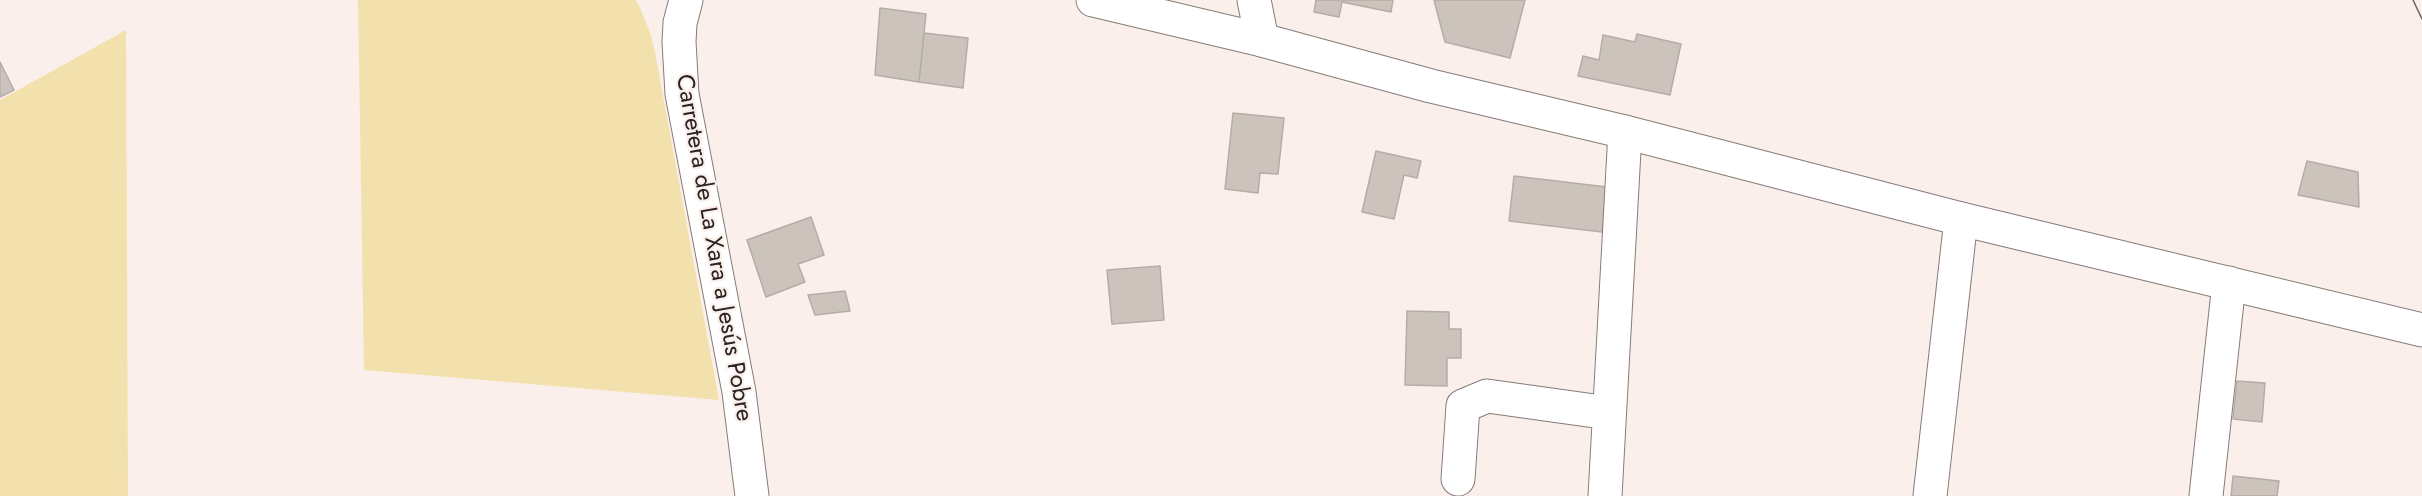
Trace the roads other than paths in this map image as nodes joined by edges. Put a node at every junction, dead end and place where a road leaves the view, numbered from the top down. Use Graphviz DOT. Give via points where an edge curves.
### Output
graph roads {
  1 [pos="686,0"];
  2 [pos="1093,0"];
  3 [pos="1254,0"];
  4 [pos="1262,40"];
  5 [pos="1625,132"];
  6 [pos="1961,219"];
  7 [pos="2229,283"];
  8 [pos="2422,330"];
  9 [pos="1609,413"];
  10 [pos="1458,479"];
  11 [pos="752,496"];
  12 [pos="1605,496"];
  13 [pos="1930,496"];
  14 [pos="2206,496"];
  1 -- 11 [label="main road, Carretera de La Xara a Jesús Pobre" via="679,42 682,94 739,392"];
  2 -- 4 [label="main road"];
  3 -- 4 [label="main road"];
  4 -- 5 [label="main road" via="1431,86"];
  5 -- 6 [label="main road"];
  5 -- 9 [label="main road"];
  6 -- 7 [label="main road"];
  6 -- 13 [label="main road"];
  7 -- 8 [label="main road"];
  7 -- 14 [label="main road"];
  9 -- 10 [label="main road" via="1487,396 1463,406"];
  9 -- 12 [label="main road"];
}
